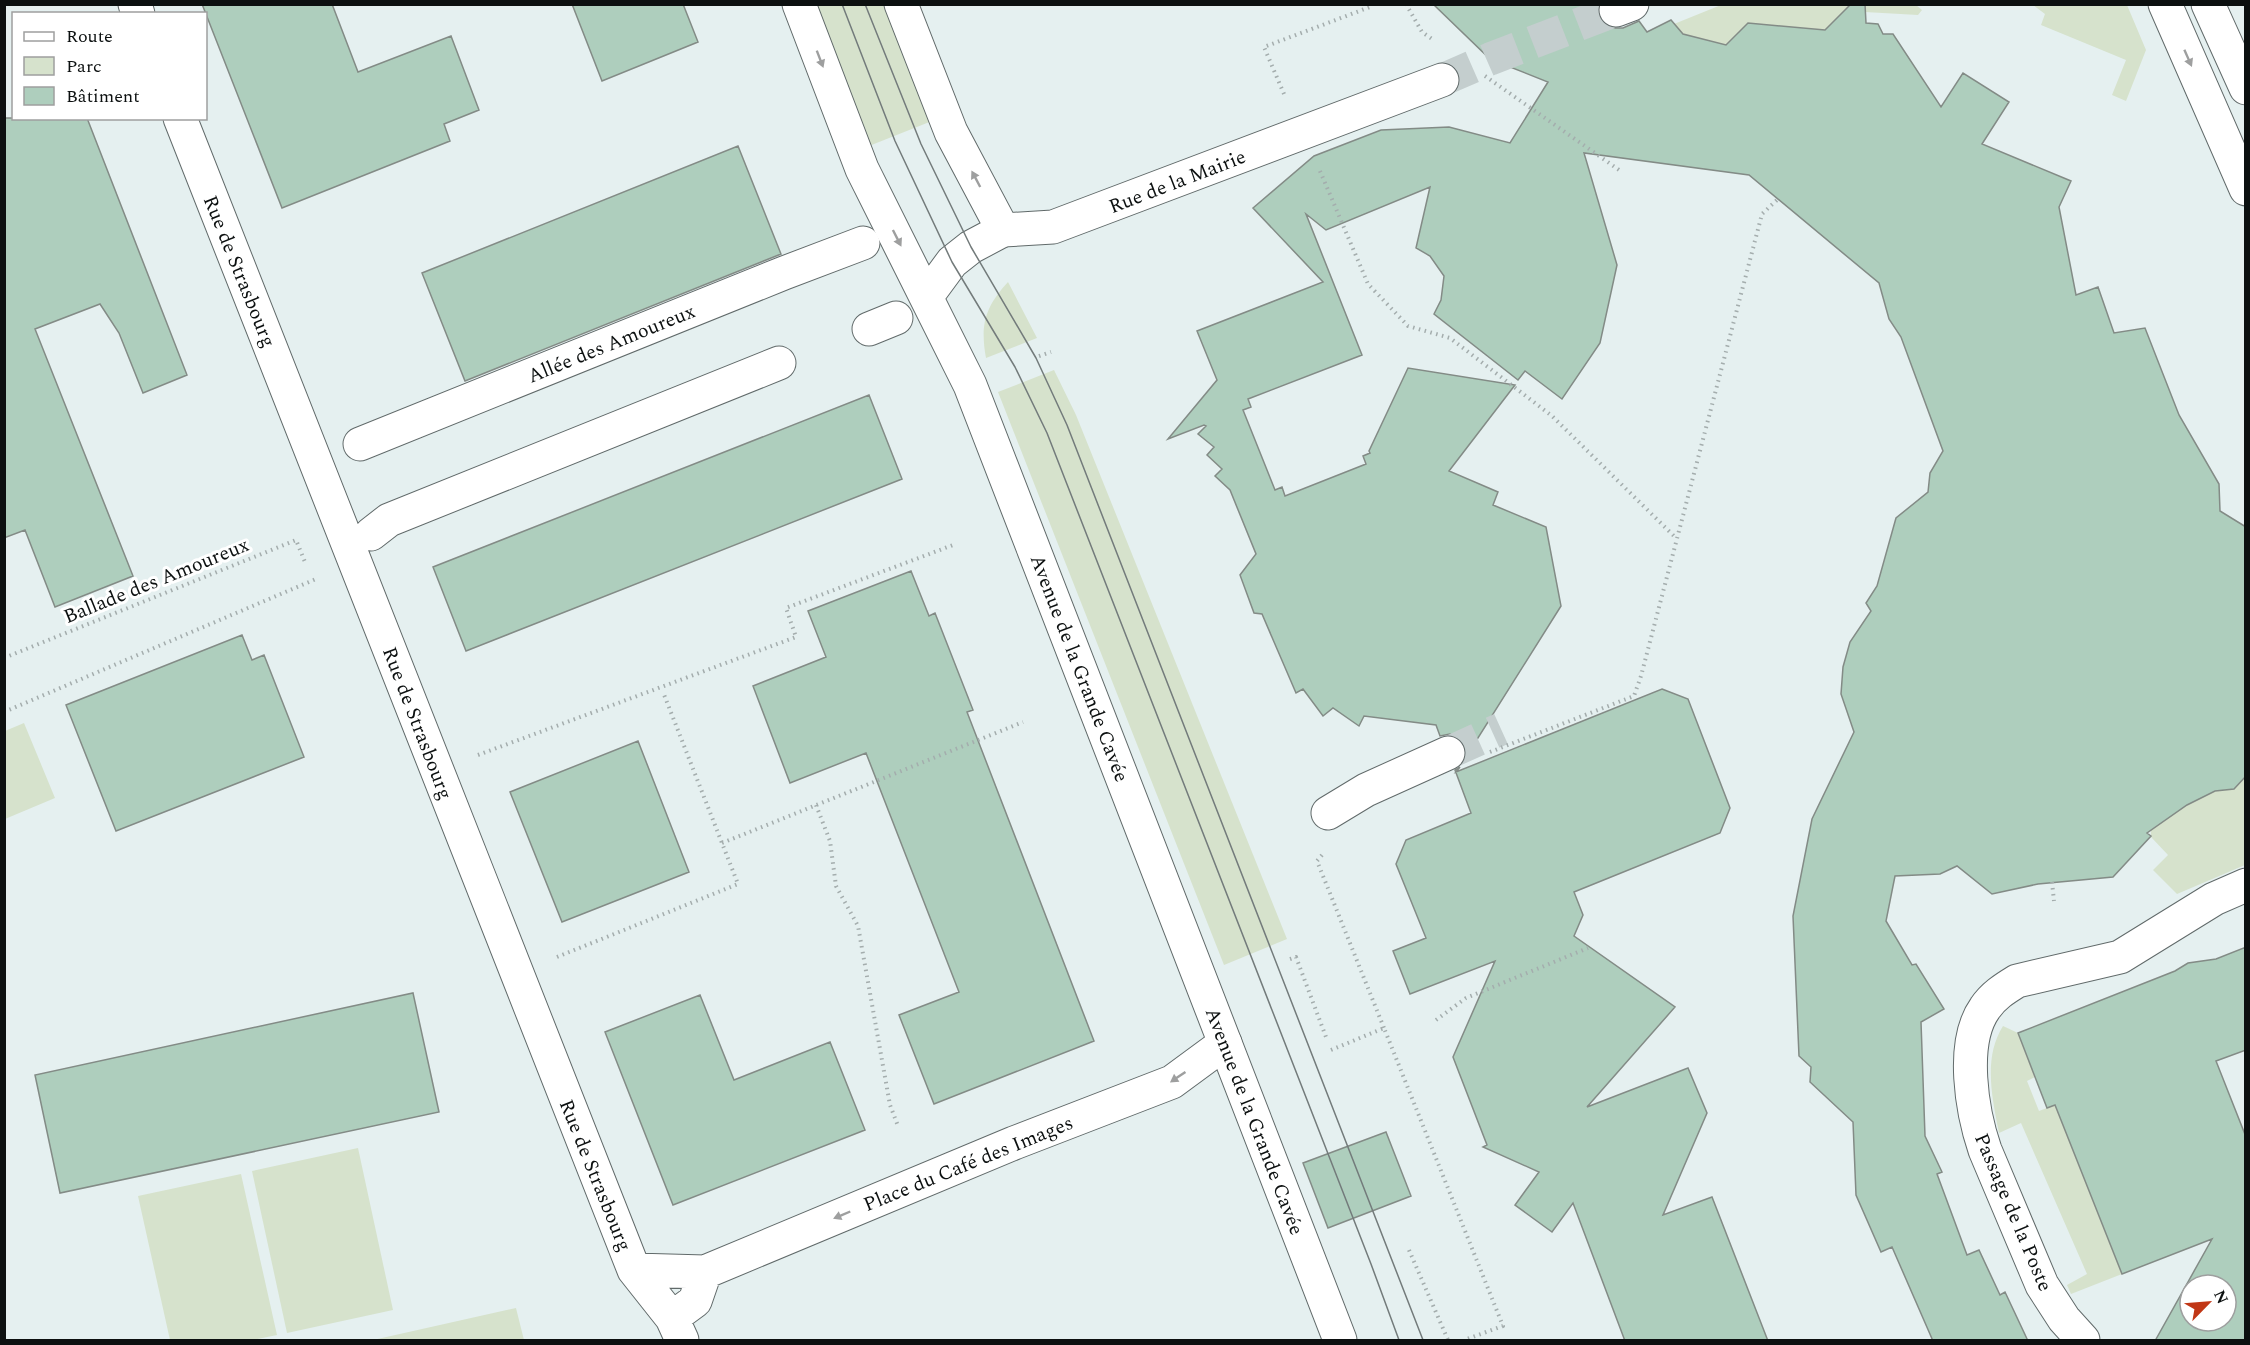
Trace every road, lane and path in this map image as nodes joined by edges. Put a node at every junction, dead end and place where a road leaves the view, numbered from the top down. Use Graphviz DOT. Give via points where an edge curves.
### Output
graph roads {
  1 [pos="799,4"];
  2 [pos="901,4"];
  3 [pos="1406,4"];
  4 [pos="2165,4"];
  5 [pos="2208,4"];
  6 [pos="1370,7"];
  7 [pos="1441,45"];
  8 [pos="1479,72"];
  9 [pos="1442,80"];
  10 [pos="2246,88"];
  11 [pos="1285,97"];
  12 [pos="181,120"];
  13 [pos="1317,163"];
  14 [pos="1622,172"];
  15 [pos="2246,189"];
  16 [pos="1778,199"];
  17 [pos="1003,230"];
  18 [pos="863,243"];
  19 [pos="927,296"];
  20 [pos="1051,352"];
  21 [pos="1039,356"];
  22 [pos="779,363"];
  23 [pos="360,444"];
  24 [pos="370,534"];
  25 [pos="1677,538"];
  26 [pos="953,545"];
  27 [pos="305,562"];
  28 [pos="356,562"];
  29 [pos="4,658"];
  30 [pos="663,692"];
  31 [pos="4,712"];
  32 [pos="1023,722"];
  33 [pos="1490,752"];
  34 [pos="1448,753"];
  35 [pos="478,754"];
  36 [pos="816,805"];
  37 [pos="1328,813"];
  38 [pos="722,843"];
  39 [pos="1323,854"];
  40 [pos="2052,882"];
  41 [pos="2246,885"];
  42 [pos="2054,901"];
  43 [pos="1588,948"];
  44 [pos="556,958"];
  45 [pos="1290,959"];
  46 [pos="1436,1020"];
  47 [pos="1384,1028"];
  48 [pos="1326,1037"];
  49 [pos="1225,1042"];
  50 [pos="1331,1050"];
  51 [pos="898,1126"];
  52 [pos="1409,1250"];
  53 [pos="634,1270"];
  54 [pos="705,1272"];
  55 [pos="677,1329"];
  56 [pos="1340,1341"];
  57 [pos="1448,1341"];
  58 [pos="1464,1341"];
  59 [pos="2084,1341"];
  1 -- 19 [label="street, Avenue de la Grande Cavée, one-way" via="862,169"];
  17 -- 2 [label="street, one-way" via="951,132"];
  3 -- 7 [label="path" via="1422,32"];
  4 -- 15 [label="street, one-way"];
  5 -- 10 [label="street"];
  6 -- 11 [label="path" via="1264,47"];
  8 -- 14 [label="path"];
  9 -- 17 [label="street, Rue de la Mairie" via="1063,224"];
  12 -- 28 [label="street, Rue de Strasbourg"];
  13 -- 25 [label="path" via="1368,284 1408,326 1450,338 1552,416"];
  16 -- 25 [label="path" via="1762,214"];
  17 -- 19 [label="street, Rue de la Mairie" via="951,261"];
  18 -- 23 [label="street, Allée des Amoureux"];
  19 -- 49 [label="street, Avenue de la Grande Cavée" via="970,385"];
  20 -- 21 [label="path"];
  22 -- 24 [label="street" via="389,519"];
  25 -- 33 [label="path" via="1634,696"];
  26 -- 35 [label="path" via="786,608 796,636"];
  27 -- 29 [label="path, Ballade des Amoureux" via="296,540"];
  28 -- 31 [label="path"];
  28 -- 53 [label="street, Rue de Strasbourg"];
  30 -- 38 [label="path"];
  32 -- 36 [label="path"];
  34 -- 37 [label="street" via="1365,790"];
  36 -- 38 [label="path"];
  36 -- 51 [label="path" via="830,841 836,886 858,926 890,1105"];
  38 -- 44 [label="path" via="738,884"];
  39 -- 47 [label="path" via="1317,861"];
  40 -- 42 [label="path"];
  41 -- 59 [label="street, Passage de la Poste" via="2214,899 2120,957 2017,981 1990,1001 1976,1026 1971,1069 1977,1128 2042,1285"];
  43 -- 46 [label="path" via="1466,998"];
  45 -- 48 [label="path" via="1296,957"];
  47 -- 50 [label="path"];
  47 -- 58 [label="path" via="1503,1326"];
  49 -- 54 [label="street, Place du Café des Images, one-way" via="1172,1082 1003,1147"];
  49 -- 56 [label="street, Avenue de la Grande Cavée"];
  52 -- 57 [label="path"];
  53 -- 54 [label="street, Place du Café des Images"];
  53 -- 55 [label="street, Rue de Strasbourg"];
  54 -- 55 [label="street" via="695,1300"];
}
